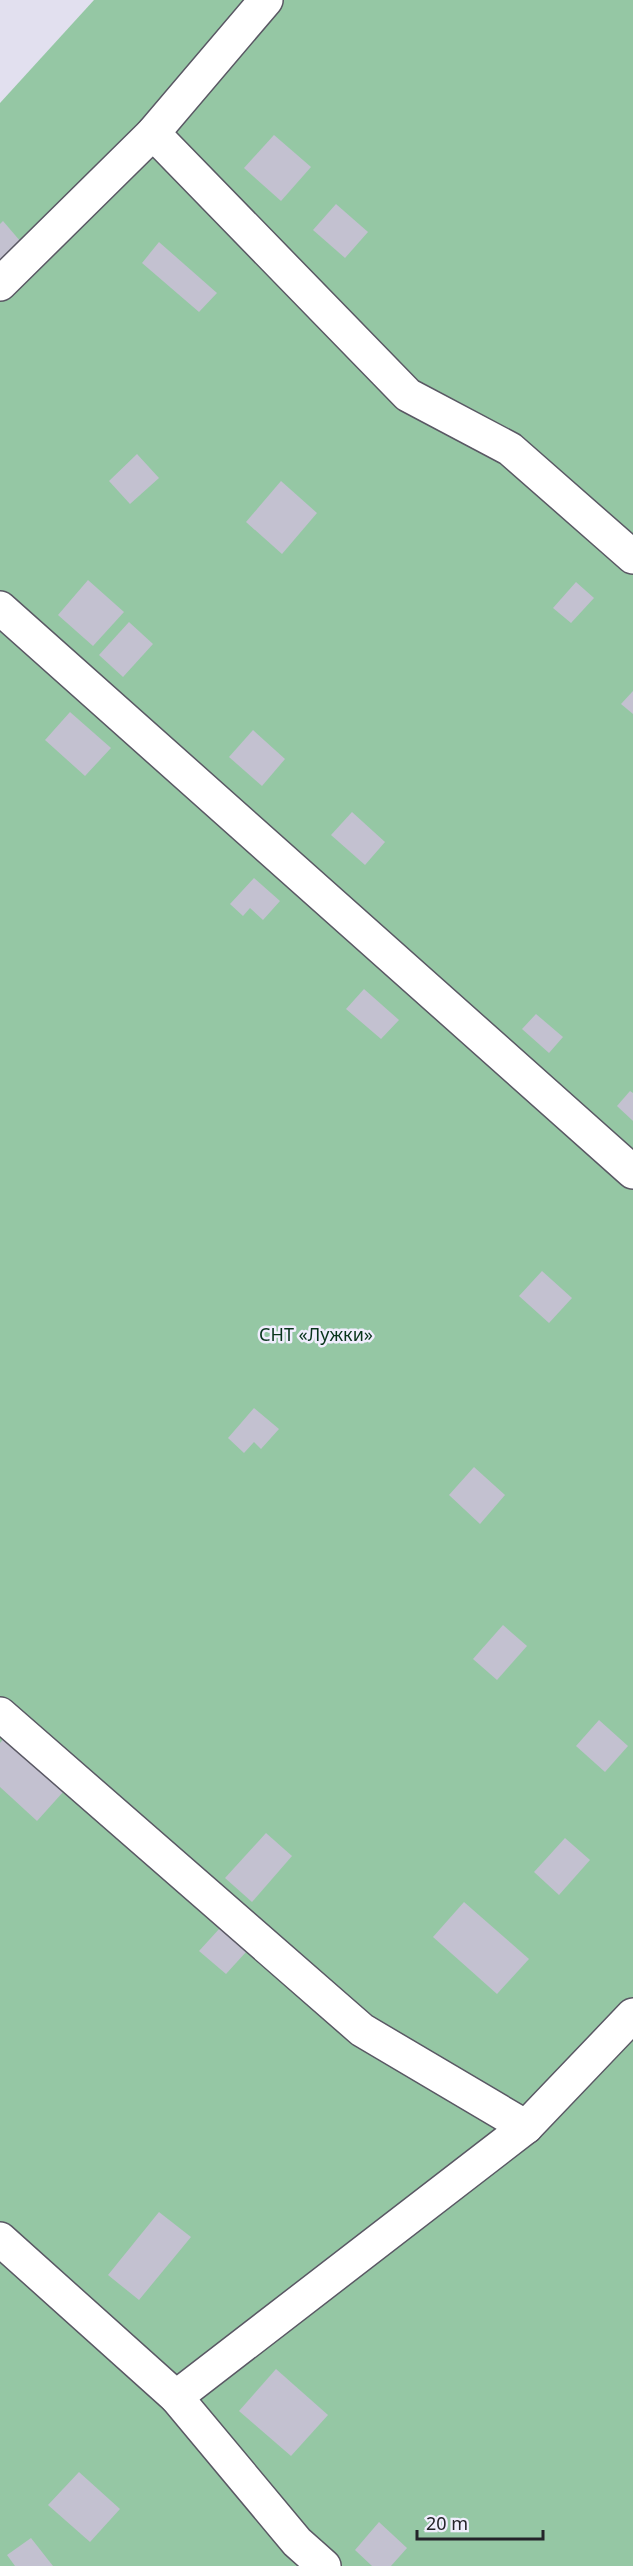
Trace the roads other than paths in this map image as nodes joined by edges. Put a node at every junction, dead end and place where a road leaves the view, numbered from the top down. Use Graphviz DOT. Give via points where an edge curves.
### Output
graph roads {
  1 [pos="266,0"];
  2 [pos="153,133"];
  3 [pos="0,284"];
  4 [pos="633,556"];
  5 [pos="0,608"];
  6 [pos="633,1172"];
  7 [pos="0,1714"];
  8 [pos="633,2014"];
  9 [pos="526,2127"];
  10 [pos="0,2239"];
  11 [pos="176,2397"];
  12 [pos="324,2566"];
  1 -- 2 [label="lane"];
  2 -- 3 [label="lane"];
  2 -- 4 [label="lane" via="408,395 510,449"];
  5 -- 6 [label="lane"];
  7 -- 9 [label="lane" via="362,2030"];
  8 -- 9 [label="lane"];
  9 -- 11 [label="lane"];
  10 -- 11 [label="lane"];
  11 -- 12 [label="lane" via="297,2542"];
}
